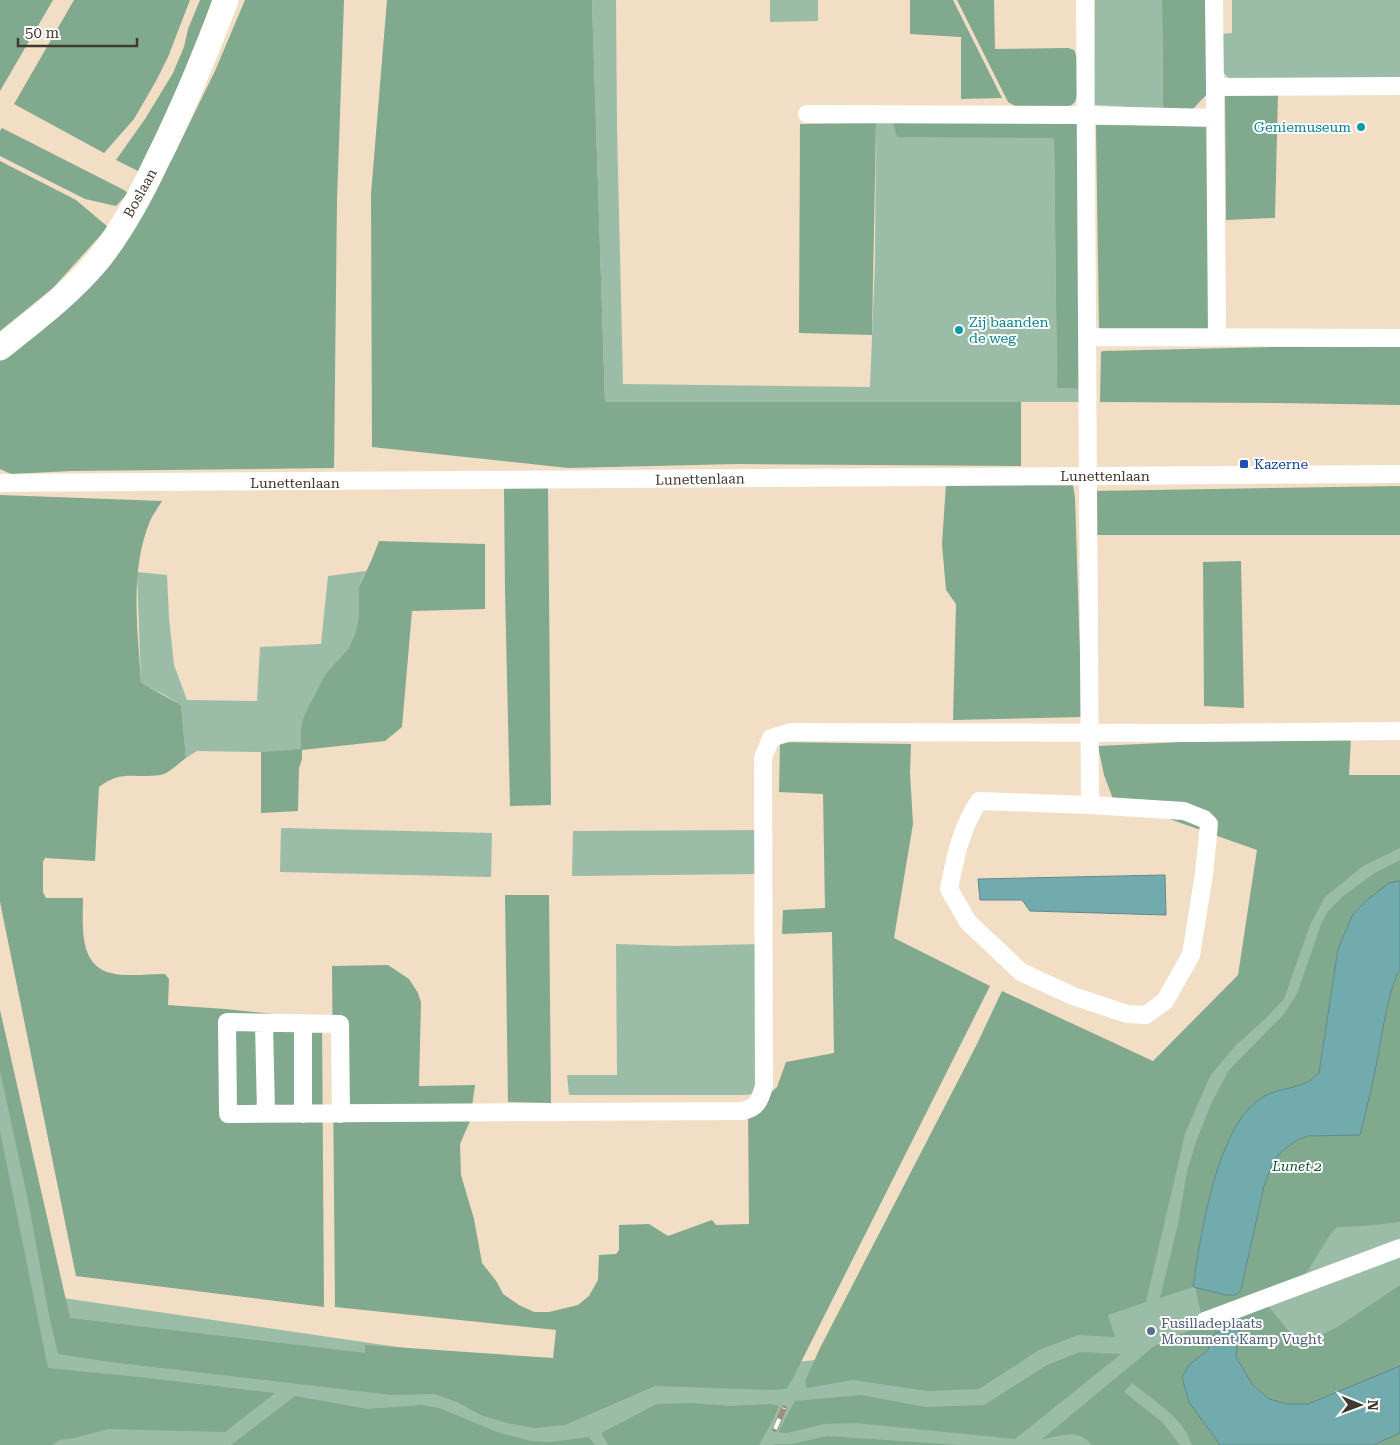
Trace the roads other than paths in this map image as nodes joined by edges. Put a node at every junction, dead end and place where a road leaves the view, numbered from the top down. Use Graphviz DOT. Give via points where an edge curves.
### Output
graph roads {
  1 [pos="226,0"];
  2 [pos="1085,0"];
  3 [pos="1214,0"];
  4 [pos="1400,86"];
  5 [pos="1215,87"];
  6 [pos="807,114"];
  7 [pos="1086,115"];
  8 [pos="1215,118"];
  9 [pos="1087,337"];
  10 [pos="1217,338"];
  11 [pos="1400,338"];
  12 [pos="0,348"];
  13 [pos="1400,474"];
  14 [pos="1089,477"];
  15 [pos="0,483"];
  16 [pos="1400,731"];
  17 [pos="1090,733"];
  18 [pos="1090,804"];
  19 [pos="264,1023"];
  20 [pos="303,1024"];
  21 [pos="266,1113"];
  22 [pos="303,1114"];
  23 [pos="341,1114"];
  24 [pos="1400,1248"];
  25 [pos="1205,1321"];
  1 -- 12 [label="main road, Boslaan" via="182,111 128,216 99,258 63,298"];
  2 -- 7 [label="street"];
  3 -- 5 [label="street"];
  4 -- 5 [label="street"];
  5 -- 8 [label="street"];
  6 -- 7 [label="street"];
  7 -- 8 [label="street"];
  7 -- 9 [label="street"];
  8 -- 10 [label="street"];
  9 -- 10 [label="street"];
  9 -- 14 [label="street"];
  10 -- 11 [label="street"];
  13 -- 14 [label="street, Lunettenlaan"];
  14 -- 15 [label="street, Lunettenlaan"];
  14 -- 17 [label="street"];
  16 -- 17 [label="street"];
  17 -- 18 [label="street"];
  17 -- 23 [label="street" via="791,732 771,738 763,758 764,1086 760,1100 750,1110"];
  18 -- 18 [label="street" via="1184,811 1209,824 1191,955 1165,1001 1146,1015 1127,1014 1073,996 1021,972 968,922 949,889 957,848 979,801"];
  19 -- 20 [label="street"];
  19 -- 21 [label="street"];
  19 -- 21 [label="street" via="227,1022 228,1114"];
  20 -- 22 [label="street"];
  20 -- 23 [label="street" via="340,1024"];
  21 -- 22 [label="street"];
  22 -- 23 [label="street"];
  24 -- 25 [label="street"];
}
